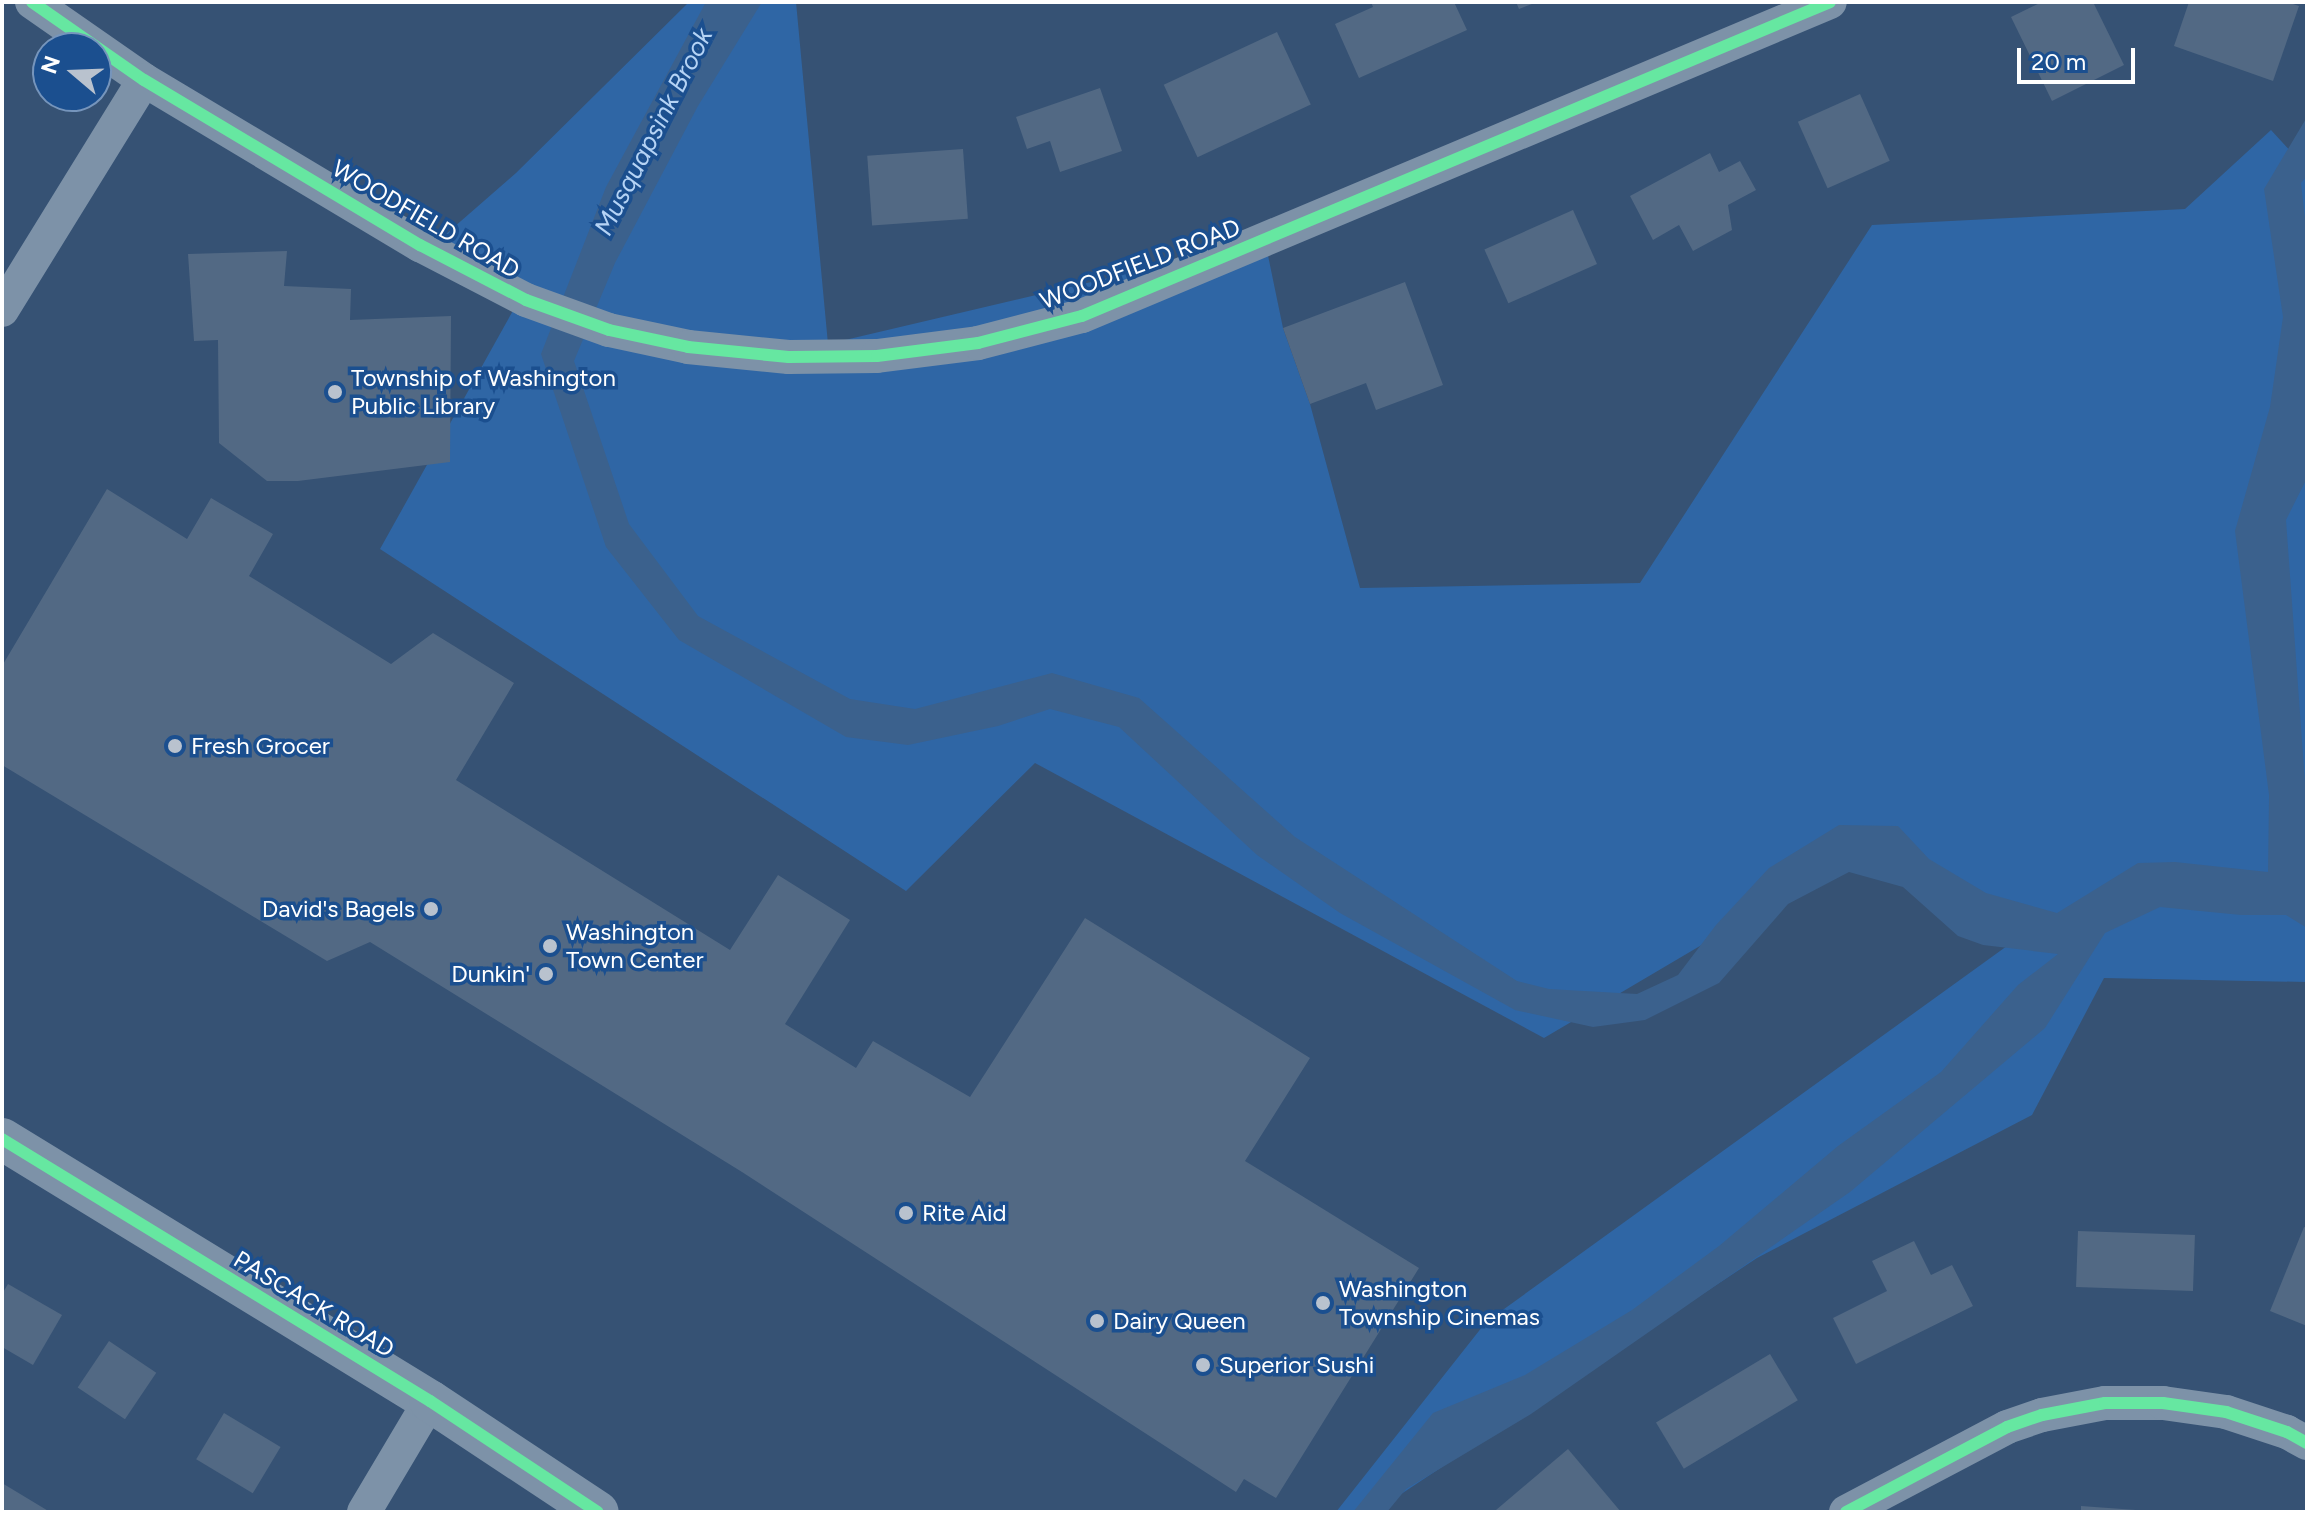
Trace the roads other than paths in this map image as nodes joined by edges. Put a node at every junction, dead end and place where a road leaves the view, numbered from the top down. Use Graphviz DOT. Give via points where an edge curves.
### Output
graph roads {
  1 [pos="32,2"];
  2 [pos="1830,2"];
  3 [pos="144,80"];
  4 [pos="2,310"];
  5 [pos="2,1139"];
  6 [pos="430,1401"];
  7 [pos="2307,1443"];
  8 [pos="364,1512"];
  9 [pos="598,1512"];
  10 [pos="1846,1512"];
  1 -- 3 [label="street, WOODFIELD ROAD"];
  2 -- 3 [label="street, WOODFIELD ROAD" via="1082,316 978,343 877,356 789,357 688,347 609,330 545,307 445,259"];
  3 -- 4 [label="street"];
  5 -- 6 [label="street, PASCACK ROAD"];
  6 -- 8 [label="street"];
  6 -- 9 [label="street, PASCACK ROAD"];
  7 -- 10 [label="street" via="2226,1412 2163,1403 2105,1403 2007,1427"];
}
